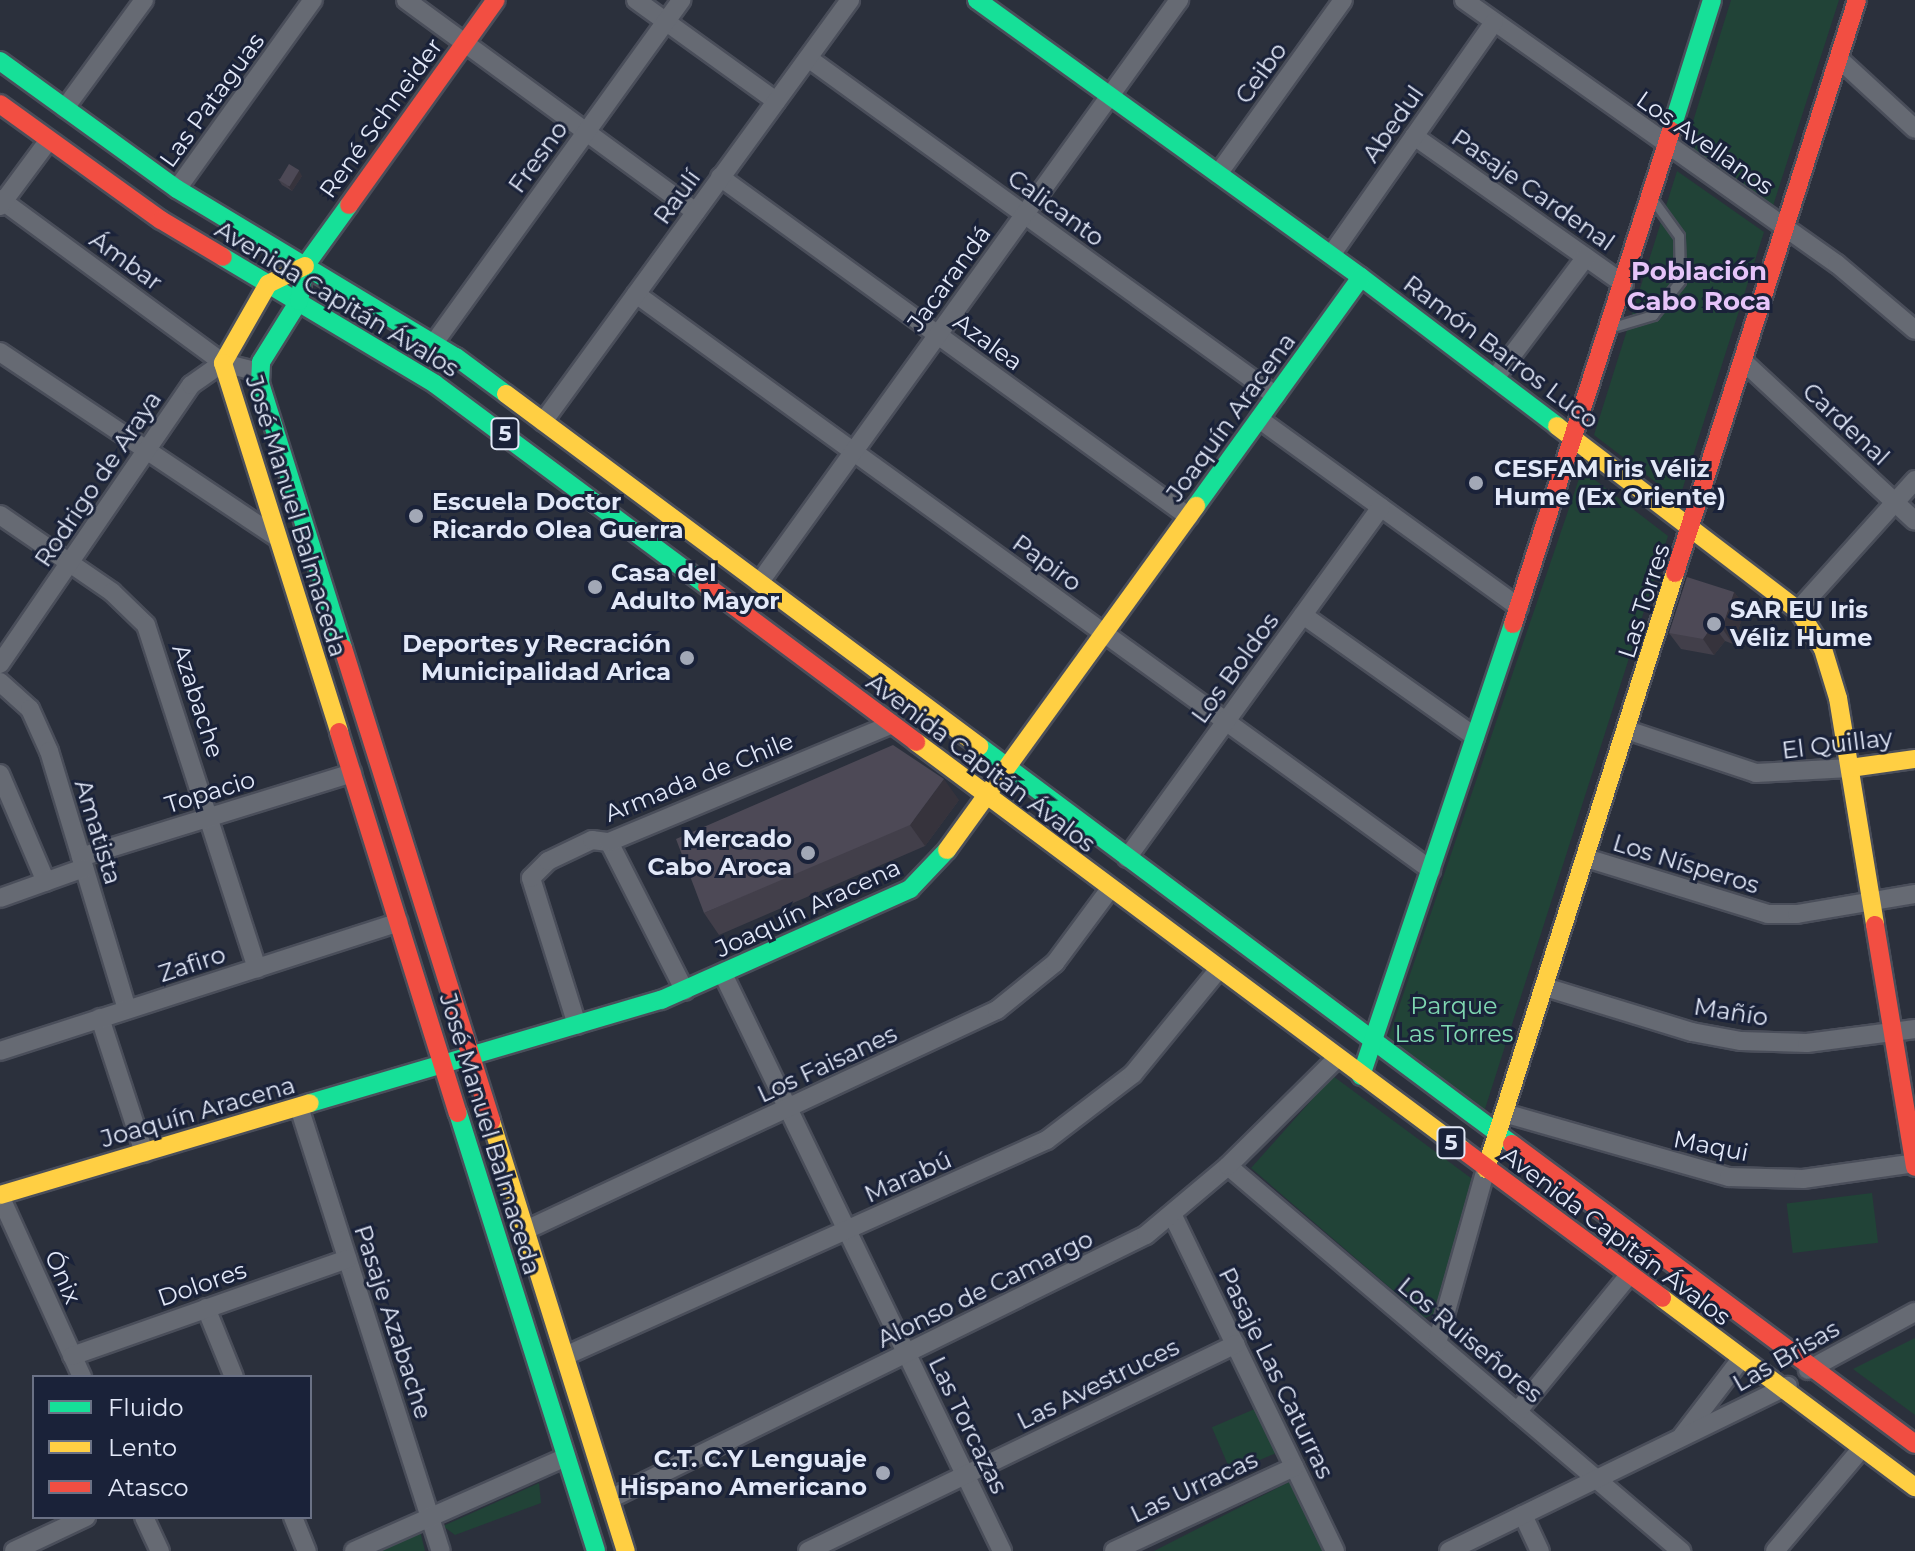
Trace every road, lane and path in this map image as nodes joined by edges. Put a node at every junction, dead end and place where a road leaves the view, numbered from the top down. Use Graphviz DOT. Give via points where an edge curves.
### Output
graph roads {
  1 [pos="144,0"];
  2 [pos="313,0"];
  3 [pos="406,0"];
  4 [pos="496,0"];
  5 [pos="636,0"];
  6 [pos="681,0"];
  7 [pos="850,0"];
  8 [pos="977,0"];
  9 [pos="1179,0"];
  10 [pos="1343,0"];
  11 [pos="1464,0"];
  12 [pos="1712,0"];
  13 [pos="1857,0"];
  14 [pos="665,21"];
  15 [pos="1494,22"];
  16 [pos="465,43"];
  17 [pos="808,58"];
  18 [pos="1839,59"];
  19 [pos="0,61"];
  20 [pos="1110,96"];
  21 [pos="776,101"];
  22 [pos="0,104"];
  23 [pos="65,108"];
  24 [pos="1915,129"];
  25 [pos="586,132"];
  26 [pos="1414,136"];
  27 [pos="49,140"];
  28 [pos="1667,147"];
  29 [pos="1218,174"];
  30 [pos="720,177"];
  31 [pos="177,189"];
  32 [pos="1651,197"];
  33 [pos="1,202"];
  34 [pos="696,212"];
  35 [pos="1024,214"];
  36 [pos="1786,229"];
  37 [pos="1331,255"];
  38 [pos="1586,257"];
  39 [pos="305,266"];
  40 [pos="1361,277"];
  41 [pos="268,284"];
  42 [pos="1624,284"];
  43 [pos="636,294"];
  44 [pos="299,301"];
  45 [pos="1610,327"];
  46 [pos="1915,330"];
  47 [pos="938,335"];
  48 [pos="434,343"];
  49 [pos="0,352"];
  50 [pos="1744,362"];
  51 [pos="223,363"];
  52 [pos="260,372"];
  53 [pos="1495,378"];
  54 [pos="1276,396"];
  55 [pos="1259,419"];
  56 [pos="543,422"];
  57 [pos="1576,439"];
  58 [pos="146,450"];
  59 [pos="853,451"];
  60 [pos="1915,480"];
  61 [pos="1895,503"];
  62 [pos="1381,507"];
  63 [pos="0,515"];
  64 [pos="1189,517"];
  65 [pos="1915,521"];
  66 [pos="1692,527"];
  67 [pos="278,538"];
  68 [pos="69,562"];
  69 [pos="759,583"];
  70 [pos="1519,607"];
  71 [pos="1798,610"];
  72 [pos="1303,615"];
  73 [pos="1105,634"];
  74 [pos="0,664"];
  75 [pos="0,682"];
  76 [pos="1226,722"];
  77 [pos="890,725"];
  78 [pos="1627,730"];
  79 [pos="1475,737"];
  80 [pos="1915,759"];
  81 [pos="1850,768"];
  82 [pos="1008,769"];
  83 [pos="352,773"];
  84 [pos="0,774"];
  85 [pos="987,798"];
  86 [pos="210,817"];
  87 [pos="609,842"];
  88 [pos="1127,858"];
  89 [pos="1586,858"];
  90 [pos="83,863"];
  91 [pos="1431,870"];
  92 [pos="46,882"];
  93 [pos="1110,889"];
  94 [pos="1915,894"];
  95 [pos="0,898"];
  96 [pos="1871,900"];
  97 [pos="399,922"];
  98 [pos="257,968"];
  99 [pos="1218,970"];
  100 [pos="723,974"];
  101 [pos="1545,987"];
  102 [pos="685,991"];
  103 [pos="127,1010"];
  104 [pos="100,1018"];
  105 [pos="577,1025"];
  106 [pos="1915,1029"];
  107 [pos="1893,1032"];
  108 [pos="1373,1041"];
  109 [pos="0,1051"];
  110 [pos="471,1057"];
  111 [pos="1337,1058"];
  112 [pos="443,1065"];
  113 [pos="1361,1076"];
  114 [pos="299,1107"];
  115 [pos="788,1109"];
  116 [pos="1504,1113"];
  117 [pos="1497,1133"];
  118 [pos="144,1153"];
  119 [pos="1915,1165"];
  120 [pos="1228,1166"];
  121 [pos="1486,1169"];
  122 [pos="0,1196"];
  123 [pos="1173,1216"];
  124 [pos="526,1230"];
  125 [pos="847,1231"];
  126 [pos="347,1259"];
  127 [pos="1629,1275"];
  128 [pos="206,1308"];
  129 [pos="1915,1312"];
  130 [pos="1437,1343"];
  131 [pos="1236,1344"];
  132 [pos="907,1355"];
  133 [pos="72,1356"];
  134 [pos="565,1356"];
  135 [pos="1741,1359"];
  136 [pos="1811,1367"];
  137 [pos="81,1375"];
  138 [pos="233,1375"];
  139 [pos="1783,1390"];
  140 [pos="1517,1412"];
  141 [pos="1680,1439"];
  142 [pos="1915,1444"];
  143 [pos="1862,1448"];
  144 [pos="566,1457"];
  145 [pos="1294,1467"];
  146 [pos="965,1475"];
  147 [pos="1596,1480"];
  148 [pos="1915,1487"];
  149 [pos="610,1499"];
  150 [pos="1523,1515"];
  151 [pos="430,1517"];
  152 [pos="82,1519"];
  153 [pos="145,1519"];
  154 [pos="294,1519"];
  155 [pos="0,1541"];
  156 [pos="4,1551"];
  157 [pos="14,1551"];
  158 [pos="160,1551"];
  159 [pos="307,1551"];
  160 [pos="354,1551"];
  161 [pos="441,1551"];
  162 [pos="596,1551"];
  163 [pos="626,1551"];
  164 [pos="808,1551"];
  165 [pos="1002,1551"];
  166 [pos="1114,1551"];
  167 [pos="1335,1551"];
  168 [pos="1449,1551"];
  169 [pos="1540,1551"];
  170 [pos="1681,1551"];
  171 [pos="1775,1551"];
  1 -- 23 [label="street"];
  2 -- 31 [label="street, Las Pataguas"];
  3 -- 16 [label="street"];
  4 -- 16 [label="main road, René Schneider"];
  5 -- 14 [label="street"];
  6 -- 14 [label="street, Fresno"];
  7 -- 17 [label="street, Raulí"];
  8 -- 20 [label="main road, Ramón Barros Luco"];
  9 -- 20 [label="street, Jacarandá"];
  10 -- 29 [label="street, Ceibo"];
  11 -- 15 [label="street, Los Avellanos"];
  12 -- 28 [label="main road"];
  13 -- 18 [label="main road, Las Torres"];
  14 -- 21 [label="street"];
  14 -- 25 [label="street, Fresno"];
  15 -- 26 [label="street, Abedul"];
  15 -- 28 [label="street, Los Avellanos"];
  16 -- 25 [label="street"];
  16 -- 39 [label="main road, René Schneider"];
  17 -- 21 [label="street, Raulí"];
  17 -- 35 [label="street, Calicanto"];
  18 -- 24 [label="street"];
  18 -- 36 [label="main road, Las Torres"];
  19 -- 23 [label="main road, Avenida Capitán Ávalos / 5"];
  20 -- 29 [label="main road, Ramón Barros Luco"];
  20 -- 35 [label="street, Jacarandá"];
  21 -- 30 [label="street, Raulí"];
  22 -- 27 [label="main road, Avenida Capitán Ávalos / 5"];
  23 -- 31 [label="main road, Avenida Capitán Ávalos / 5"];
  25 -- 34 [label="street"];
  25 -- 48 [label="street, Fresno"];
  26 -- 37 [label="street, Abedul"];
  26 -- 38 [label="street, Pasaje Cardenal"];
  27 -- 33 [label="street"];
  27 -- 41 [label="main road, Avenida Capitán Ávalos / 5" via="136,203"];
  28 -- 32 [label="main road"];
  28 -- 36 [label="street, Los Avellanos"];
  29 -- 37 [label="main road, Ramón Barros Luco"];
  30 -- 34 [label="street, Raulí"];
  30 -- 47 [label="street, Azalea"];
  31 -- 39 [label="main road, Avenida Capitán Ávalos / 5"];
  32 -- 42 [label="main road"];
  32 -- 45 [label="lane" via="1679,236 1680,281 1653,315"];
  33 -- 51 [label="street, Ámbar"];
  34 -- 43 [label="street, Raulí"];
  35 -- 47 [label="street, Jacarandá"];
  35 -- 54 [label="street, Calicanto"];
  36 -- 46 [label="street, Los Avellanos"];
  36 -- 50 [label="main road, Las Torres"];
  37 -- 40 [label="main road, Ramón Barros Luco"];
  38 -- 42 [label="street, Pasaje Cardenal"];
  38 -- 53 [label="street"];
  39 -- 41 [label="main road"];
  39 -- 44 [label="main road, José Manuel Balmaceda"];
  39 -- 48 [label="main road, Avenida Capitán Ávalos / 5"];
  40 -- 53 [label="main road, Ramón Barros Luco"];
  40 -- 54 [label="main road, Joaquín Aracena"];
  41 -- 44 [label="main road, Avenida Capitán Ávalos / 5"];
  41 -- 51 [label="main road, José Manuel Balmaceda"];
  42 -- 45 [label="main road"];
  43 -- 56 [label="street, Raulí"];
  43 -- 59 [label="street, Papiro"];
  44 -- 52 [label="main road, José Manuel Balmaceda" via="265,352"];
  44 -- 77 [label="main road, Avenida Capitán Ávalos / 5" via="435,384"];
  45 -- 57 [label="main road"];
  47 -- 59 [label="street, Jacarandá"];
  47 -- 64 [label="street, Azalea"];
  48 -- 56 [label="main road, Avenida Capitán Ávalos / 5"];
  49 -- 58 [label="street"];
  50 -- 61 [label="street, Cardenal"];
  50 -- 66 [label="main road, Las Torres"];
  51 -- 52 [label="street"];
  51 -- 58 [label="street, Rodrigo de Araya" via="191,385"];
  51 -- 67 [label="main road, José Manuel Balmaceda"];
  52 -- 110 [label="main road, José Manuel Balmaceda"];
  53 -- 57 [label="main road, Ramón Barros Luco"];
  54 -- 55 [label="main road, Joaquín Aracena"];
  55 -- 62 [label="street"];
  55 -- 64 [label="main road, Joaquín Aracena"];
  56 -- 69 [label="main road, Avenida Capitán Ávalos / 5"];
  57 -- 66 [label="main road, Ramón Barros Luco"];
  57 -- 70 [label="main road"];
  58 -- 67 [label="street"];
  58 -- 68 [label="street, Rodrigo de Araya"];
  59 -- 69 [label="street, Jacarandá"];
  59 -- 73 [label="street, Papiro"];
  60 -- 61 [label="street"];
  61 -- 65 [label="street, Cardenal"];
  61 -- 71 [label="street"];
  62 -- 70 [label="street"];
  62 -- 72 [label="street, Los Boldos"];
  63 -- 68 [label="street, Azabache"];
  64 -- 73 [label="main road, Joaquín Aracena"];
  66 -- 71 [label="main road, Ramón Barros Luco"];
  66 -- 78 [label="main road, Las Torres"];
  67 -- 83 [label="main road, José Manuel Balmaceda"];
  68 -- 74 [label="street, Rodrigo de Araya"];
  68 -- 86 [label="street, Azabache" via="124,601 146,625"];
  69 -- 82 [label="main road, Avenida Capitán Ávalos / 5"];
  70 -- 79 [label="main road"];
  71 -- 81 [label="main road, Ramón Barros Luco" via="1829,665"];
  72 -- 76 [label="street, Los Boldos"];
  72 -- 79 [label="street"];
  73 -- 76 [label="street, Papiro"];
  73 -- 82 [label="main road, Joaquín Aracena"];
  75 -- 90 [label="street, Amatista" via="37,721"];
  76 -- 88 [label="street, Los Boldos"];
  76 -- 91 [label="street, Papiro"];
  77 -- 85 [label="main road, Avenida Capitán Ávalos / 5"];
  77 -- 87 [label="street, Armada de Chile"];
  78 -- 81 [label="street, El Quillay" via="1756,773"];
  78 -- 89 [label="main road, Las Torres"];
  79 -- 91 [label="main road"];
  80 -- 81 [label="main road, El Quillay"];
  81 -- 96 [label="main road, Ramón Barros Luco"];
  82 -- 85 [label="main road, Joaquín Aracena"];
  82 -- 88 [label="main road, Avenida Capitán Ávalos / 5"];
  83 -- 86 [label="street, Topacio"];
  83 -- 97 [label="main road, José Manuel Balmaceda"];
  84 -- 92 [label="street"];
  85 -- 93 [label="main road, Avenida Capitán Ávalos / 5"];
  85 -- 100 [label="main road, Joaquín Aracena" via="931,872 910,889"];
  86 -- 90 [label="street, Topacio"];
  86 -- 98 [label="street, Azabache"];
  87 -- 102 [label="street"];
  87 -- 105 [label="street, Armada de Chile" via="592,840 571,849 531,878"];
  88 -- 108 [label="main road, Avenida Capitán Ávalos / 5"];
  89 -- 96 [label="street, Los Nísperos" via="1768,914"];
  89 -- 101 [label="main road, Las Torres"];
  90 -- 92 [label="street, Topacio"];
  90 -- 103 [label="street, Amatista"];
  91 -- 108 [label="main road"];
  92 -- 95 [label="street, Topacio"];
  93 -- 99 [label="main road, Avenida Capitán Ávalos / 5"];
  93 -- 115 [label="street, Los Faisanes" via="1055,963 1016,998"];
  94 -- 96 [label="street, Los Nísperos"];
  96 -- 107 [label="main road, Ramón Barros Luco"];
  97 -- 98 [label="street, Zafiro"];
  97 -- 112 [label="main road, José Manuel Balmaceda"];
  98 -- 103 [label="street, Zafiro"];
  99 -- 111 [label="main road, Avenida Capitán Ávalos / 5"];
  99 -- 125 [label="street, Marabú" via="1160,1047 1077,1121 1020,1154"];
  100 -- 102 [label="main road, Joaquín Aracena"];
  100 -- 115 [label="street, Las Torcazas"];
  101 -- 107 [label="street, Mañío" via="1692,1032 1741,1041 1807,1043"];
  101 -- 116 [label="main road, Las Torres"];
  102 -- 105 [label="main road, Joaquín Aracena"];
  103 -- 104 [label="street, Zafiro"];
  104 -- 109 [label="street, Zafiro"];
  104 -- 118 [label="street"];
  105 -- 110 [label="main road, Joaquín Aracena"];
  106 -- 107 [label="street, Mañío"];
  107 -- 119 [label="main road, Ramón Barros Luco"];
  108 -- 113 [label="main road"];
  108 -- 117 [label="main road, Avenida Capitán Ávalos / 5"];
  110 -- 112 [label="main road, Joaquín Aracena"];
  110 -- 124 [label="main road, José Manuel Balmaceda"];
  111 -- 113 [label="main road, Avenida Capitán Ávalos / 5"];
  111 -- 120 [label="street, Alonso de Camargo"];
  112 -- 114 [label="main road, Joaquín Aracena"];
  112 -- 144 [label="main road, José Manuel Balmaceda"];
  113 -- 121 [label="main road, Avenida Capitán Ávalos / 5"];
  114 -- 118 [label="main road, Joaquín Aracena"];
  114 -- 126 [label="street, Pasaje Azabache"];
  115 -- 124 [label="street, Los Faisanes"];
  115 -- 125 [label="street, Las Torcazas"];
  116 -- 117 [label="main road, Las Torres"];
  116 -- 119 [label="street, Maqui" via="1729,1177 1803,1179"];
  117 -- 121 [label="main road, Las Torres"];
  117 -- 136 [label="main road, Avenida Capitán Ávalos / 5"];
  118 -- 122 [label="main road, Joaquín Aracena"];
  120 -- 123 [label="street, Alonso de Camargo"];
  120 -- 130 [label="street, Los Ruiseñores"];
  121 -- 127 [label="main road, Avenida Capitán Ávalos / 5"];
  121 -- 130 [label="street"];
  122 -- 133 [label="street, Ónix"];
  123 -- 131 [label="street, Pasaje Las Caturras"];
  123 -- 132 [label="street, Alonso de Camargo" via="1096,1263"];
  124 -- 134 [label="main road, José Manuel Balmaceda"];
  125 -- 132 [label="street, Las Torcazas"];
  125 -- 134 [label="street, Marabú"];
  126 -- 128 [label="street, Dolores"];
  126 -- 151 [label="street, Pasaje Azabache"];
  127 -- 135 [label="main road, Avenida Capitán Ávalos / 5"];
  127 -- 140 [label="street"];
  128 -- 133 [label="street, Dolores"];
  128 -- 138 [label="street"];
  129 -- 136 [label="street, Las Brisas"];
  130 -- 140 [label="street, Los Ruiseñores"];
  131 -- 145 [label="street, Pasaje Las Caturras"];
  131 -- 146 [label="street, Las Avestruces"];
  132 -- 146 [label="street, Las Torcazas"];
  132 -- 149 [label="street, Alonso de Camargo"];
  133 -- 137 [label="street, Ónix"];
  134 -- 149 [label="main road, José Manuel Balmaceda"];
  135 -- 139 [label="main road, Avenida Capitán Ávalos / 5"];
  135 -- 141 [label="street, Las Brisas"];
  136 -- 139 [label="street, Las Brisas"];
  136 -- 142 [label="main road, Avenida Capitán Ávalos / 5"];
  139 -- 141 [label="street, Las Brisas"];
  139 -- 143 [label="main road, Avenida Capitán Ávalos / 5"];
  140 -- 147 [label="street, Los Ruiseñores"];
  141 -- 147 [label="street, Las Brisas"];
  143 -- 148 [label="main road, Avenida Capitán Ávalos / 5"];
  143 -- 171 [label="street"];
  144 -- 151 [label="street"];
  144 -- 162 [label="main road, José Manuel Balmaceda"];
  145 -- 166 [label="street, Las Urracas"];
  145 -- 167 [label="street, Pasaje Las Caturras"];
  146 -- 164 [label="street, Las Avestruces"];
  146 -- 165 [label="street, Las Torcazas"];
  147 -- 150 [label="street, Las Brisas"];
  147 -- 170 [label="street, Los Ruiseñores"];
  149 -- 163 [label="main road, José Manuel Balmaceda"];
  150 -- 168 [label="street, Las Brisas"];
  150 -- 169 [label="street"];
  151 -- 160 [label="street"];
  151 -- 161 [label="street, Pasaje Azabache"];
  152 -- 157 [label="street"];
  153 -- 158 [label="street"];
  154 -- 159 [label="street"];
  155 -- 156 [label="street"];
}
